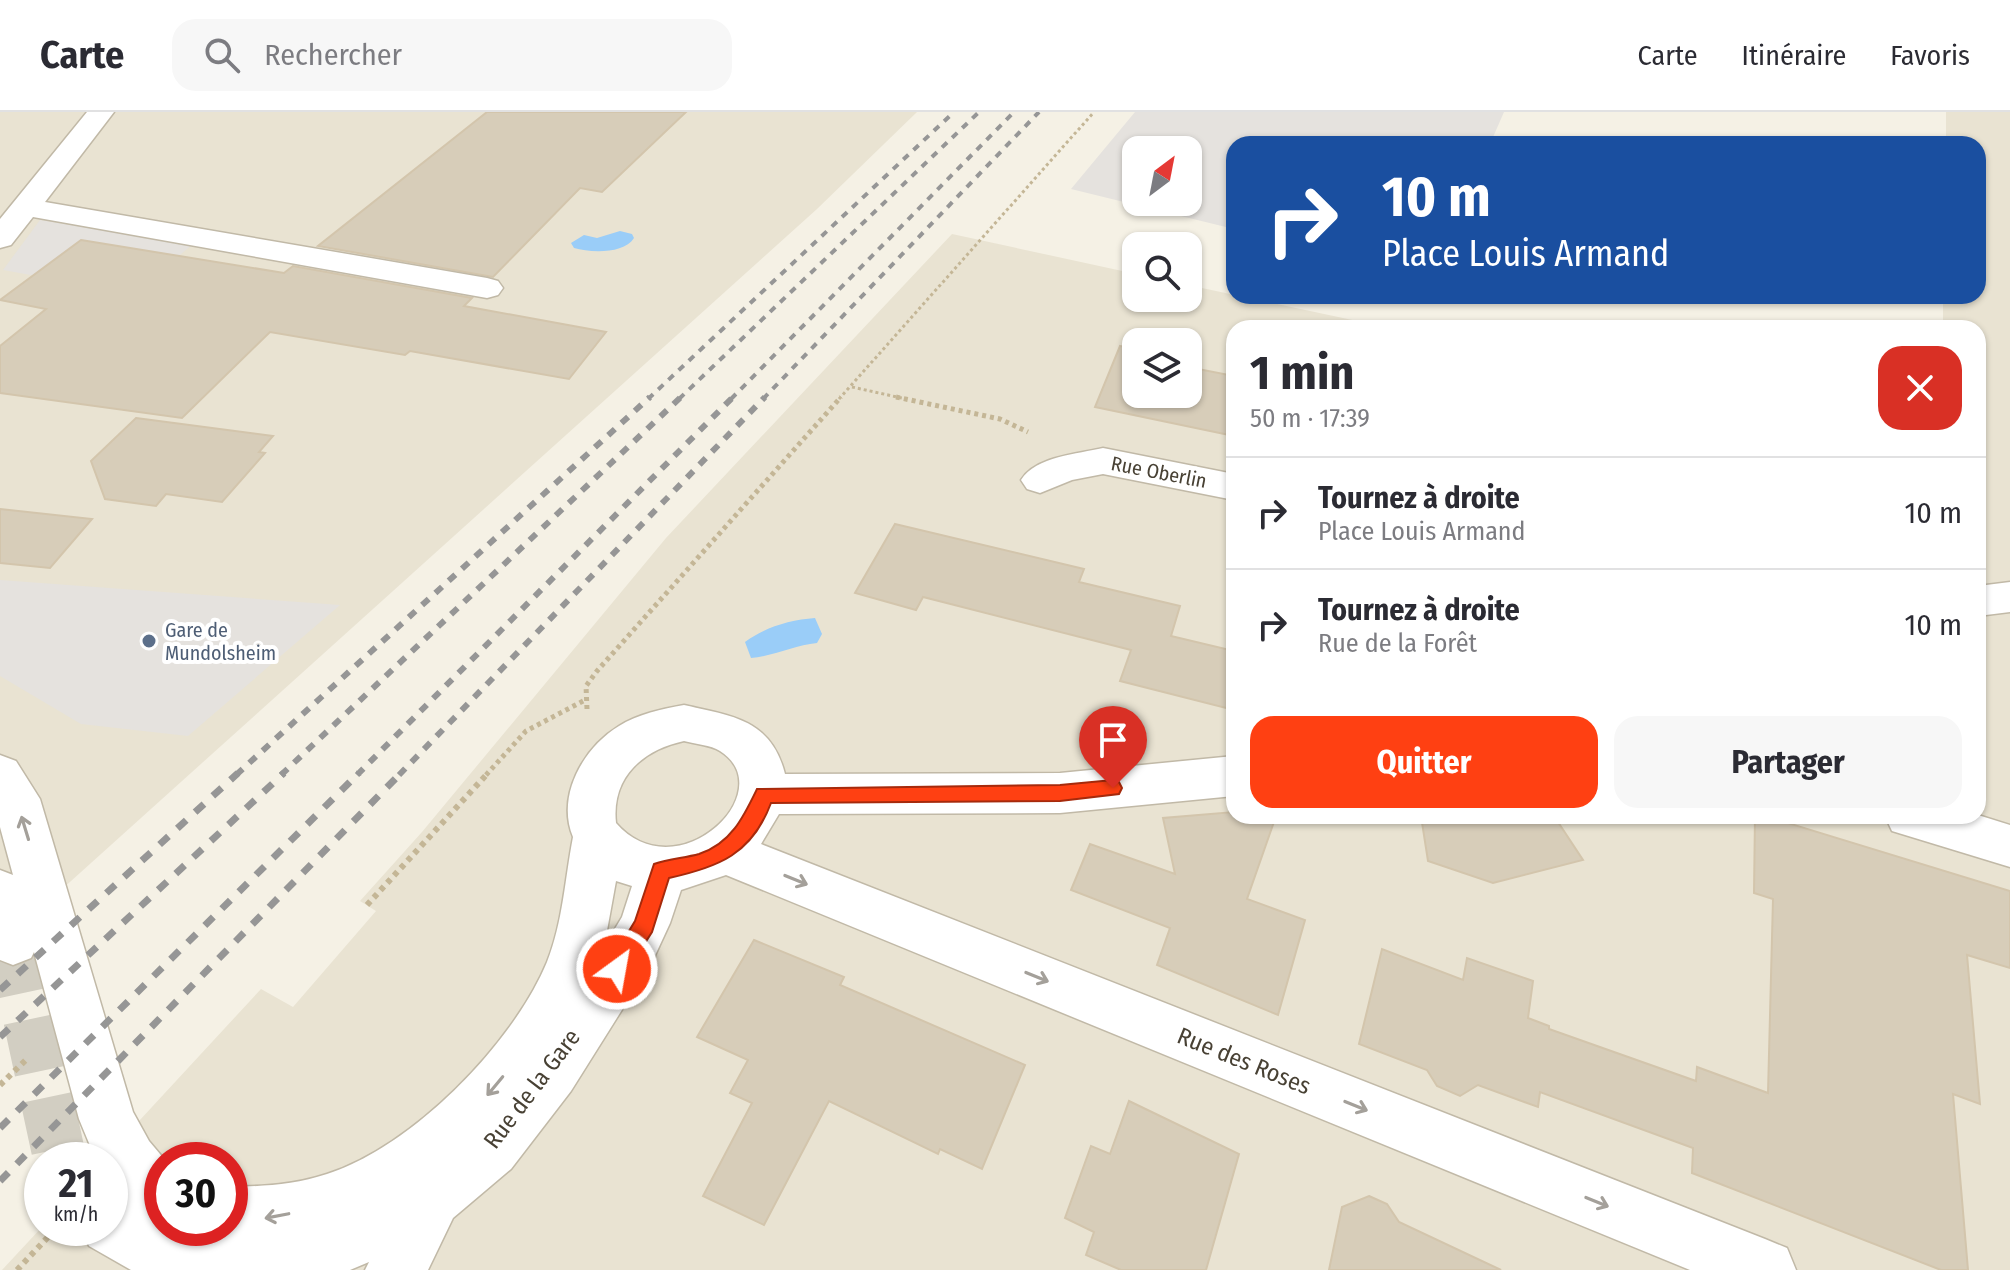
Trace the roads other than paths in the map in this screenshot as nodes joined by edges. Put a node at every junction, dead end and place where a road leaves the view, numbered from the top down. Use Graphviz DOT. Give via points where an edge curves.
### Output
graph roads {
  1 [pos="101,112"];
  2 [pos="25,207"];
  3 [pos="0,239"];
  4 [pos="487,288"];
  5 [pos="1040,480"];
  6 [pos="1226,485"];
  7 [pos="2010,597"];
  8 [pos="1986,600"];
  9 [pos="0,775"];
  10 [pos="1226,777"];
  11 [pos="764,794"];
  12 [pos="1936,824"];
  13 [pos="597,838"];
  14 [pos="2010,846"];
  15 [pos="723,851"];
  16 [pos="661,870"];
  17 [pos="21,890"];
  18 [pos="13,941"];
  19 [pos="143,1176"];
  20 [pos="433,1197"];
  21 [pos="248,1219"];
  22 [pos="128,1235"];
  23 [pos="396,1270"];
  24 [pos="1765,1270"];
  1 -- 2 [label="street"];
  2 -- 3 [label="street"];
  2 -- 4 [label="street"];
  5 -- 6 [label="street, Rue Oberlin" via="1103,461"];
  7 -- 8 [label="street"];
  17 -- 9 [label="street, one-way" via="16,799"];
  10 -- 11 [label="street" via="1060,793"];
  11 -- 13 [label="street" via="763,770 753,750 735,734 684,723 656,729 630,742 597,779 590,799"];
  11 -- 15 [label="street" via="743,835"];
  12 -- 14 [label="street"];
  13 -- 16 [label="street" via="612,855 634,866"];
  13 -- 21 [label="street, Rue de la Gare, one-way" via="588,909 569,975 547,1019 477,1107 433,1148 380,1182 316,1208"];
  15 -- 16 [label="street" via="704,862"];
  15 -- 24 [label="street, Rue des Roses, one-way"];
  16 -- 20 [label="street, Rue de la Gare" via="644,925 576,1034 515,1120 474,1164"];
  17 -- 18 [label="street"];
  17 -- 19 [label="street" via="107,1119"];
  20 -- 22 [label="street, Rue de la Gare" via="365,1240 314,1258 264,1267 211,1267 159,1253"];
  20 -- 23 [label="street"];
}
